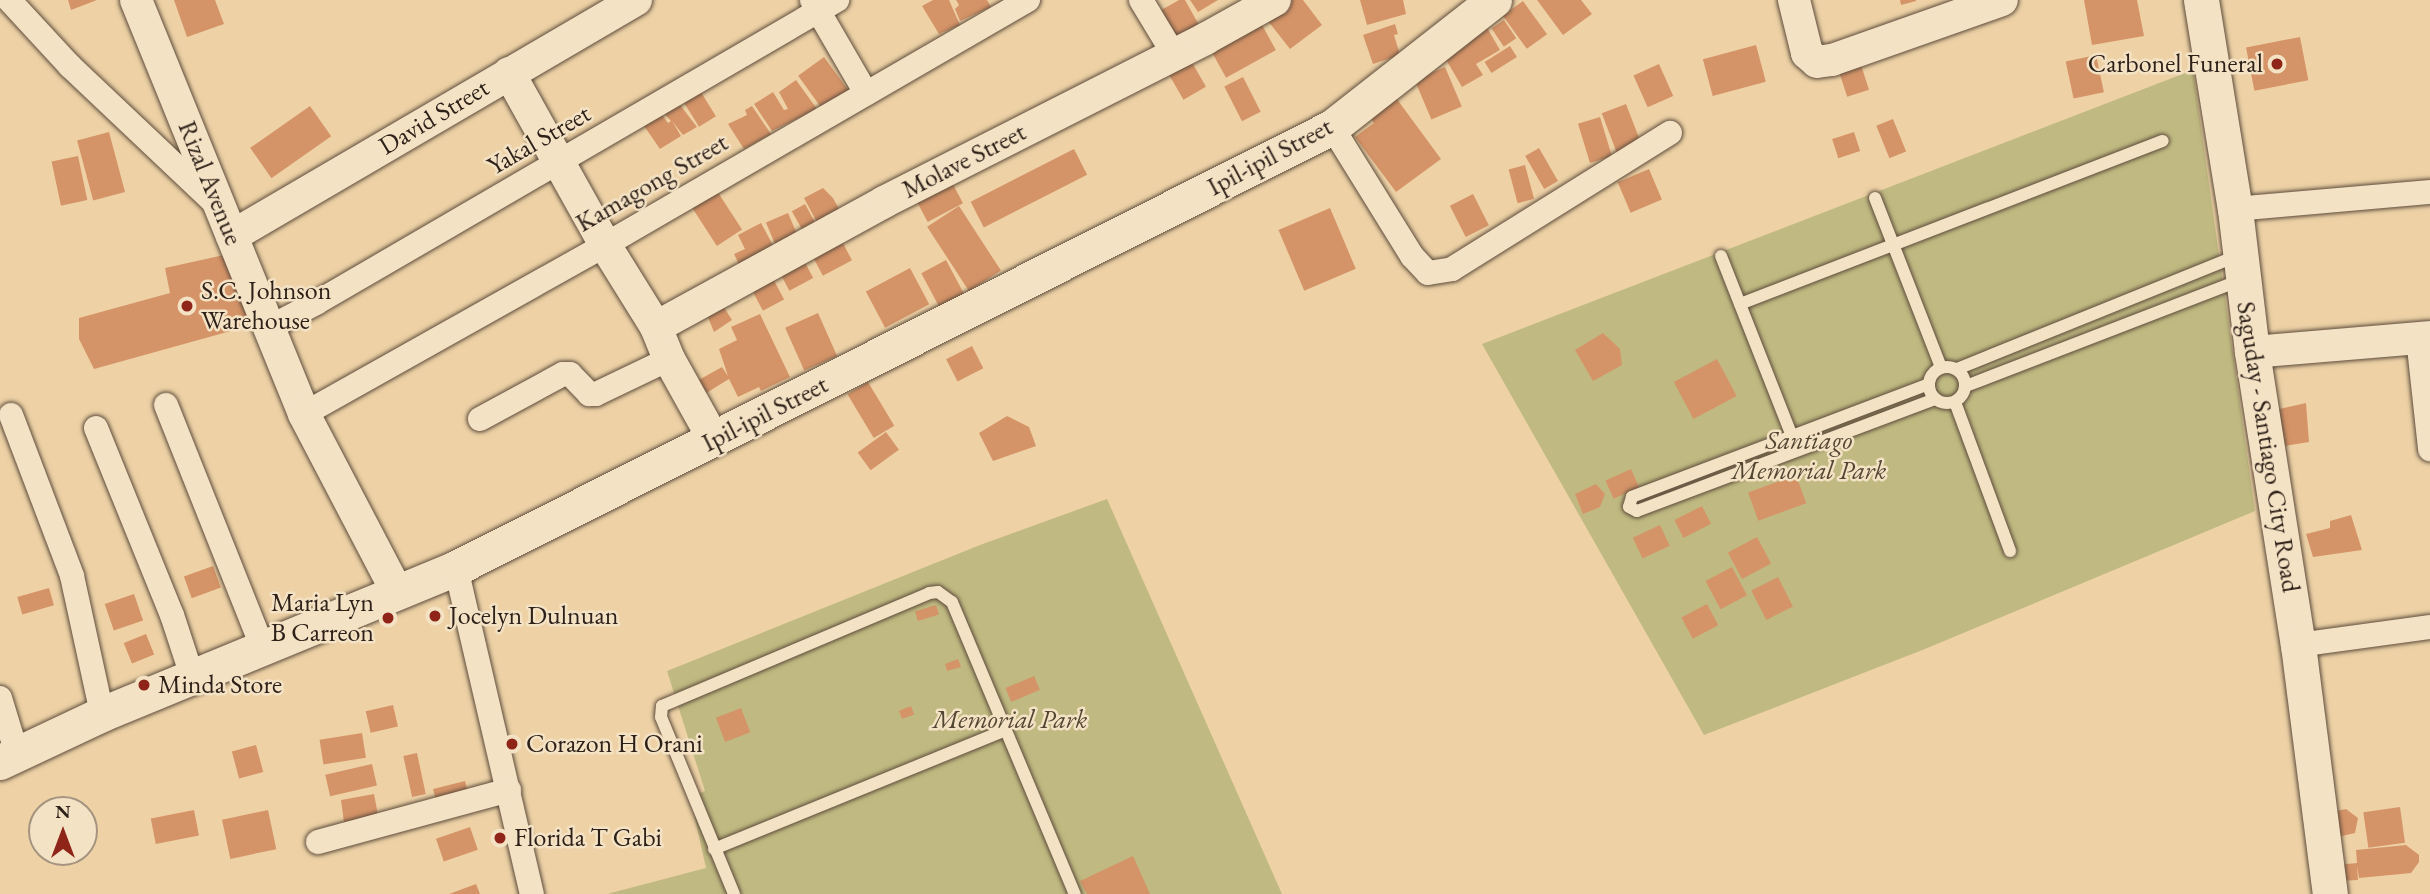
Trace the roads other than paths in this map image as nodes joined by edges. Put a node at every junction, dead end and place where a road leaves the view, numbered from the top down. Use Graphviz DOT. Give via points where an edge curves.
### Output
graph roads {
  1 [pos="9,0"];
  2 [pos="136,0"];
  3 [pos="636,0"];
  4 [pos="1028,0"];
  5 [pos="1141,0"];
  6 [pos="1275,0"];
  7 [pos="1494,0"];
  8 [pos="1794,0"];
  9 [pos="2002,0"];
  10 [pos="2201,0"];
  11 [pos="823,4"];
  12 [pos="1173,53"];
  13 [pos="509,73"];
  14 [pos="866,93"];
  15 [pos="1332,127"];
  16 [pos="1670,133"];
  17 [pos="2163,141"];
  18 [pos="560,162"];
  19 [pos="2430,192"];
  20 [pos="1875,198"];
  21 [pos="2235,209"];
  22 [pos="227,223"];
  23 [pos="1894,244"];
  24 [pos="605,246"];
  25 [pos="1721,256"];
  26 [pos="2242,267"];
  27 [pos="1740,304"];
  28 [pos="656,327"];
  29 [pos="268,328"];
  30 [pos="2424,337"];
  31 [pos="2252,352"];
  32 [pos="669,359"];
  33 [pos="1941,367"];
  34 [pos="1957,369"];
  35 [pos="1929,384"];
  36 [pos="1966,386"];
  37 [pos="1935,398"];
  38 [pos="1955,402"];
  39 [pos="166,405"];
  40 [pos="304,414"];
  41 [pos="11,415"];
  42 [pos="480,419"];
  43 [pos="96,428"];
  44 [pos="1793,436"];
  45 [pos="714,440"];
  46 [pos="2430,449"];
  47 [pos="2010,551"];
  48 [pos="456,568"];
  49 [pos="396,590"];
  50 [pos="2430,627"];
  51 [pos="2298,645"];
  52 [pos="263,649"];
  53 [pos="193,679"];
  54 [pos="0,698"];
  55 [pos="102,714"];
  56 [pos="1004,730"];
  57 [pos="9,758"];
  58 [pos="509,790"];
  59 [pos="318,842"];
  60 [pos="713,849"];
  61 [pos="532,894"];
  62 [pos="734,894"];
  63 [pos="1075,894"];
  64 [pos="2330,894"];
  1 -- 22 [label="street"];
  2 -- 22 [label="street, Rizal Avenue"];
  3 -- 13 [label="street, David Street"];
  4 -- 14 [label="street, Kamagong Street"];
  5 -- 12 [label="street"];
  6 -- 12 [label="street, Molave Street"];
  7 -- 15 [label="main road, Ipil-ipil Street"];
  8 -- 9 [label="street" via="1807,53 1817,62"];
  10 -- 21 [label="main road, Saguday - Santiago City Road"];
  11 -- 14 [label="street"];
  11 -- 18 [label="street, Yakal Street"];
  12 -- 28 [label="street, Molave Street" via="884,202"];
  13 -- 18 [label="street"];
  13 -- 22 [label="street, David Street"];
  14 -- 24 [label="street, Kamagong Street"];
  15 -- 16 [label="street" via="1412,256 1428,273 1452,269"];
  15 -- 45 [label="main road, Ipil-ipil Street"];
  17 -- 23 [label="lane"];
  18 -- 24 [label="street"];
  18 -- 29 [label="street, Yakal Street"];
  19 -- 21 [label="street"];
  20 -- 23 [label="lane"];
  21 -- 26 [label="main road, Saguday - Santiago City Road"];
  22 -- 29 [label="street, Rizal Avenue"];
  23 -- 27 [label="lane"];
  23 -- 33 [label="lane"];
  24 -- 28 [label="street"];
  24 -- 40 [label="street, Kamagong Street"];
  25 -- 27 [label="lane"];
  26 -- 31 [label="main road, Saguday - Santiago City Road"];
  26 -- 34 [label="lane"];
  26 -- 36 [label="lane"];
  27 -- 44 [label="lane"];
  28 -- 32 [label="street"];
  29 -- 40 [label="street, Rizal Avenue"];
  30 -- 31 [label="street"];
  30 -- 46 [label="street"];
  31 -- 51 [label="main road, Saguday - Santiago City Road"];
  32 -- 42 [label="street" via="596,394 589,394 570,374 563,374"];
  32 -- 45 [label="street"];
  33 -- 34 [label="lane"];
  33 -- 35 [label="lane" via="1931,375"];
  34 -- 36 [label="lane"];
  35 -- 37 [label="lane"];
  35 -- 44 [label="lane"];
  36 -- 38 [label="lane"];
  37 -- 38 [label="lane"];
  37 -- 44 [label="lane" via="1637,511 1629,507 1632,497"];
  38 -- 47 [label="lane"];
  39 -- 52 [label="street"];
  40 -- 49 [label="street, Rizal Avenue"];
  41 -- 55 [label="street" via="72,576"];
  43 -- 53 [label="street"];
  45 -- 48 [label="main road, Ipil-ipil Street"];
  48 -- 49 [label="main road, Ipil-ipil Street"];
  48 -- 58 [label="street"];
  49 -- 52 [label="main road, Ipil-ipil Street"];
  50 -- 51 [label="street"];
  51 -- 64 [label="main road, Saguday - Santiago City Road"];
  52 -- 53 [label="main road, Ipil-ipil Street"];
  53 -- 55 [label="main road, Ipil-ipil Street"];
  54 -- 57 [label="street"];
  55 -- 57 [label="main road, Ipil-ipil Street"];
  56 -- 60 [label="lane"];
  56 -- 60 [label="lane" via="952,602 938,592 929,593 662,706 661,717"];
  56 -- 63 [label="lane"];
  58 -- 59 [label="street"];
  58 -- 61 [label="street"];
  60 -- 62 [label="lane"];
}
